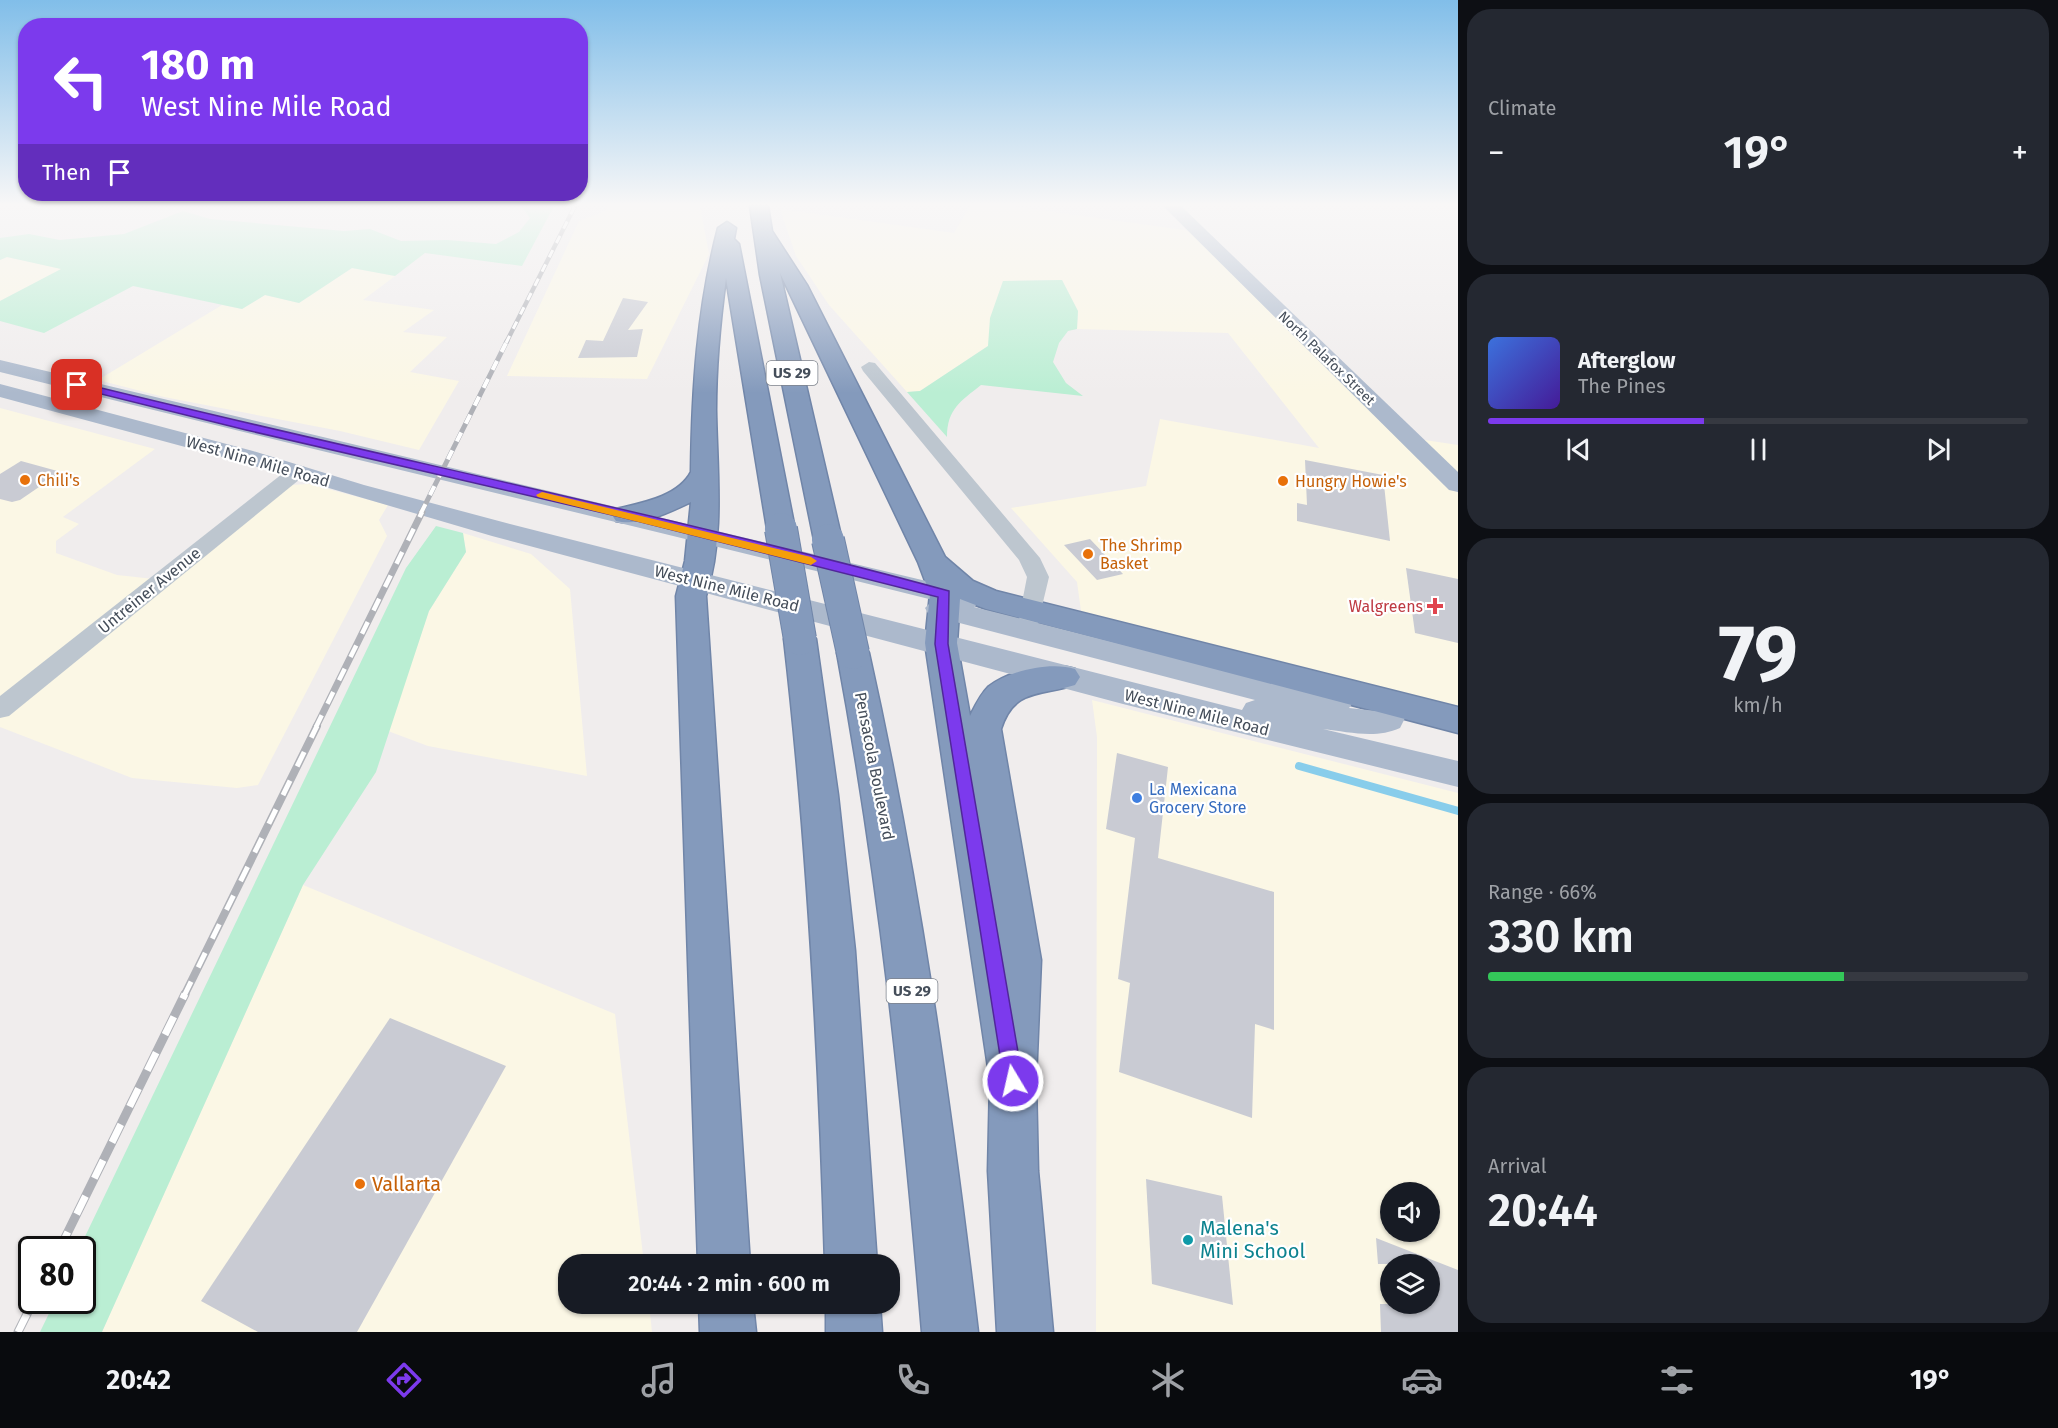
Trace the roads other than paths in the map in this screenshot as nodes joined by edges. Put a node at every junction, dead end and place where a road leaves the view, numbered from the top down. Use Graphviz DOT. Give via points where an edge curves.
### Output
graph roads {
  1 [pos="717,268"];
  2 [pos="734,268"];
  3 [pos="769,268"];
  4 [pos="786,268"];
  5 [pos="1235,268"];
  6 [pos="0,366"];
  7 [pos="869,367"];
  8 [pos="0,390"];
  9 [pos="144,428"];
  10 [pos="322,444"];
  11 [pos="428,470"];
  12 [pos="705,470"];
  13 [pos="298,471"];
  14 [pos="1458,485"];
  15 [pos="626,515"];
  16 [pos="701,534"];
  17 [pos="933,562"];
  18 [pos="702,572"];
  19 [pos="941,613"];
  20 [pos="1031,614"];
  21 [pos="1063,677"];
  22 [pos="1123,693"];
  23 [pos="1341,699"];
  24 [pos="0,709"];
  25 [pos="1251,711"];
  26 [pos="1392,712"];
  27 [pos="1458,720"];
  28 [pos="1458,729"];
  29 [pos="1458,762"];
  30 [pos="1458,774"];
  31 [pos="1013,1081"];
  32 [pos="724,1254"];
  33 [pos="851,1254"];
  34 [pos="727,1314"];
  35 [pos="853,1314"];
  36 [pos="728,1332"];
  37 [pos="854,1332"];
  38 [pos="950,1332"];
  39 [pos="1025,1332"];
  1 -- 12 [label="highway" via="706,368"];
  2 -- 33 [label="highway, US 29, bridge" via="816,747 844,1070"];
  3 -- 38 [label="highway, Pensacola Boulevard / US 29, bridge" via="878,771 902,913 929,1121"];
  4 -- 17 [label="highway"];
  5 -- 14 [label="main road, North Palafox Street"];
  6 -- 10 [label="main road, West Nine Mile Road"];
  7 -- 20 [label="street" via="1029,558 1038,577"];
  8 -- 9 [label="main road, West Nine Mile Road"];
  9 -- 10 [label="main road" via="169,427 275,455 302,452"];
  9 -- 13 [label="main road, West Nine Mile Road"];
  10 -- 11 [label="main road, West Nine Mile Road"];
  11 -- 13 [label="main road" via="403,472 355,461 335,461"];
  11 -- 15 [label="main road, West Nine Mile Road"];
  12 -- 15 [label="highway" via="696,488 659,507"];
  12 -- 16 [label="highway"];
  13 -- 18 [label="main road, West Nine Mile Road" via="501,530"];
  13 -- 24 [label="street, Untreiner Avenue"];
  15 -- 16 [label="main road, West Nine Mile Road"];
  16 -- 18 [label="highway"];
  16 -- 19 [label="main road, West Nine Mile Road"];
  17 -- 19 [label="highway"];
  17 -- 20 [label="highway" via="962,588"];
  18 -- 19 [label="main road, West Nine Mile Road"];
  18 -- 19 [label="main road" via="734,559 759,562"];
  18 -- 32 [label="highway" via="692,596"];
  19 -- 20 [label="main road, West Nine Mile Road"];
  19 -- 21 [label="main road, West Nine Mile Road"];
  19 -- 23 [label="main road" via="1256,689"];
  19 -- 31 [label="highway"];
  20 -- 23 [label="main road, West Nine Mile Road"];
  20 -- 27 [label="highway"];
  21 -- 22 [label="main road, West Nine Mile Road"];
  21 -- 31 [label="highway" via="1007,691 993,703 982,729 1020,960"];
  22 -- 25 [label="main road" via="1166,690"];
  22 -- 30 [label="main road, West Nine Mile Road"];
  23 -- 26 [label="main road, West Nine Mile Road"];
  25 -- 26 [label="main road" via="1382,723 1389,720"];
  25 -- 29 [label="main road"];
  26 -- 28 [label="main road, West Nine Mile Road"];
  31 -- 39 [label="highway" via="1013,1171"];
  34 -- 36 [label="highway"];
  35 -- 37 [label="highway"];
}
